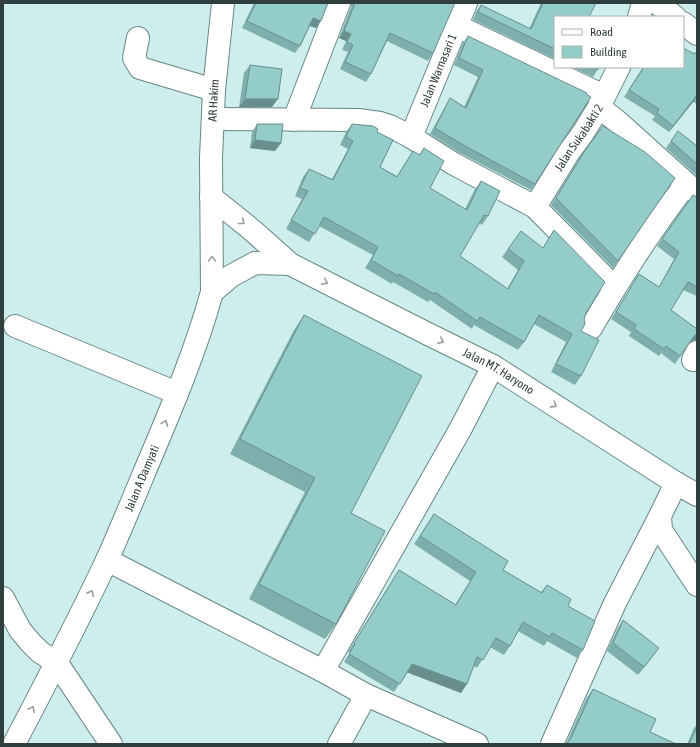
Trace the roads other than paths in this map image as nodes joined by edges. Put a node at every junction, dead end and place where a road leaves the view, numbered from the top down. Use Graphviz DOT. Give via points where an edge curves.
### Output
graph roads {
  1 [pos="223,3"];
  2 [pos="339,3"];
  3 [pos="466,3"];
  4 [pos="643,3"];
  5 [pos="657,3"];
  6 [pos="639,16"];
  7 [pos="674,16"];
  8 [pos="684,24"];
  9 [pos="458,26"];
  10 [pos="697,34"];
  11 [pos="138,38"];
  12 [pos="619,68"];
  13 [pos="214,90"];
  14 [pos="602,102"];
  15 [pos="213,118"];
  16 [pos="294,120"];
  17 [pos="411,137"];
  18 [pos="691,189"];
  19 [pos="211,197"];
  20 [pos="535,207"];
  21 [pos="290,264"];
  22 [pos="614,288"];
  23 [pos="212,292"];
  24 [pos="15,326"];
  25 [pos="591,328"];
  26 [pos="493,366"];
  27 [pos="177,393"];
  28 [pos="676,483"];
  29 [pos="697,495"];
  30 [pos="660,516"];
  31 [pos="107,560"];
  32 [pos="697,584"];
  33 [pos="3,598"];
  34 [pos="57,663"];
  35 [pos="323,671"];
  36 [pos="366,696"];
  37 [pos="14,744"];
  38 [pos="110,744"];
  39 [pos="339,744"];
  40 [pos="477,744"];
  41 [pos="552,744"];
  1 -- 13 [label="street, AR Hakim"];
  2 -- 16 [label="street"];
  3 -- 9 [label="street, Jalan Warnasari 1"];
  4 -- 6 [label="street"];
  5 -- 7 [label="street"];
  8 -- 10 [label="street"];
  9 -- 14 [label="street"];
  9 -- 17 [label="street, Jalan Warnasari 1"];
  11 -- 13 [label="street" via="134,58 140,68"];
  12 -- 14 [label="street, Jalan Sukabakti 2"];
  13 -- 15 [label="street, AR Hakim"];
  14 -- 18 [label="street" via="618,122"];
  14 -- 20 [label="street, Jalan Sukabakti 2"];
  15 -- 16 [label="street"];
  15 -- 19 [label="street, AR Hakim"];
  16 -- 17 [label="street" via="370,122 392,127"];
  17 -- 20 [label="street" via="454,164"];
  18 -- 22 [label="street" via="669,207"];
  19 -- 21 [label="street, Jalan MT. Haryono, one-way"];
  23 -- 19 [label="street, Jalan A Damyati, one-way"];
  20 -- 22 [label="street"];
  21 -- 23 [label="street, Jalan MT. Haryono" via="255,263 231,276"];
  21 -- 26 [label="street, Jalan MT. Haryono, one-way"];
  22 -- 25 [label="street"];
  23 -- 27 [label="street, Jalan A Damyati"];
  24 -- 27 [label="street"];
  26 -- 28 [label="street, Jalan MT. Haryono, one-way"];
  26 -- 35 [label="street" via="461,428"];
  31 -- 27 [label="street, Jalan A Damyati, one-way"];
  28 -- 29 [label="street, Jalan MT. Haryono"];
  28 -- 30 [label="street"];
  30 -- 32 [label="street" via="664,535"];
  30 -- 41 [label="street" via="615,603"];
  34 -- 31 [label="street, Jalan A Damyati, one-way"];
  31 -- 35 [label="street"];
  33 -- 34 [label="street" via="20,630 40,652"];
  37 -- 34 [label="street, Jalan A Damyati, one-way"];
  34 -- 38 [label="street"];
  35 -- 36 [label="street"];
  36 -- 39 [label="street"];
  36 -- 40 [label="street"];
}
